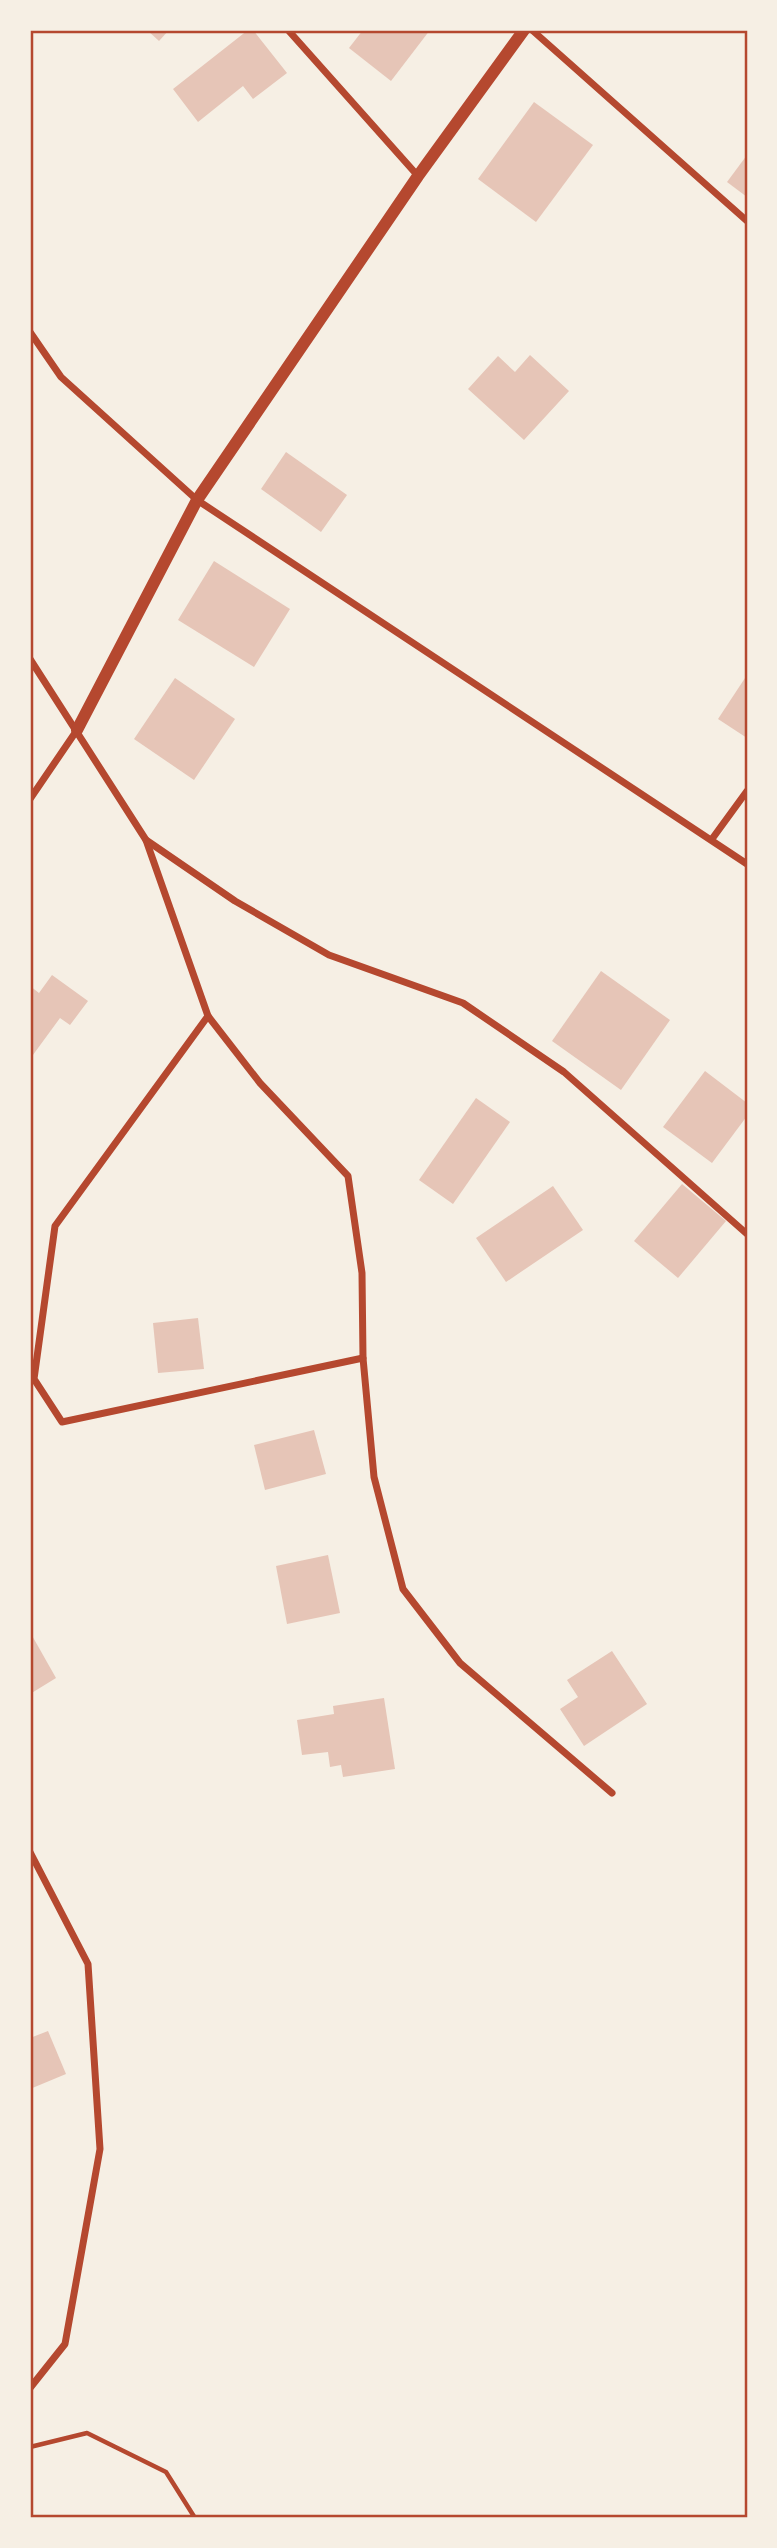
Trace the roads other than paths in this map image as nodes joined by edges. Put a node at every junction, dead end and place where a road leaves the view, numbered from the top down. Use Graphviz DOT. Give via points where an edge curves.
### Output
graph roads {
  1 [pos="288,30"];
  2 [pos="524,30"];
  3 [pos="532,30"];
  4 [pos="418,176"];
  5 [pos="747,221"];
  6 [pos="30,332"];
  7 [pos="197,500"];
  8 [pos="30,659"];
  9 [pos="77,730"];
  10 [pos="747,791"];
  11 [pos="30,799"];
  12 [pos="712,839"];
  13 [pos="146,840"];
  14 [pos="747,864"];
  15 [pos="208,1016"];
  16 [pos="747,1234"];
  17 [pos="363,1358"];
  18 [pos="612,1793"];
  19 [pos="30,1852"];
  20 [pos="30,2388"];
  1 -- 4 [label="street"];
  2 -- 4 [label="street"];
  3 -- 5 [label="street"];
  4 -- 7 [label="street"];
  6 -- 7 [label="street" via="61,377"];
  7 -- 9 [label="street"];
  7 -- 12 [label="street"];
  8 -- 9 [label="street"];
  9 -- 11 [label="street"];
  9 -- 13 [label="street"];
  10 -- 12 [label="street"];
  12 -- 14 [label="street"];
  13 -- 15 [label="street"];
  13 -- 16 [label="street" via="235,901 329,955 463,1003 564,1072"];
  15 -- 17 [label="street" via="260,1083 348,1176 362,1273"];
  15 -- 17 [label="street" via="55,1226 34,1379 62,1422"];
  17 -- 18 [label="street" via="374,1477 403,1589 460,1662"];
  19 -- 20 [label="street" via="88,1964 100,2148 65,2344"];
}
